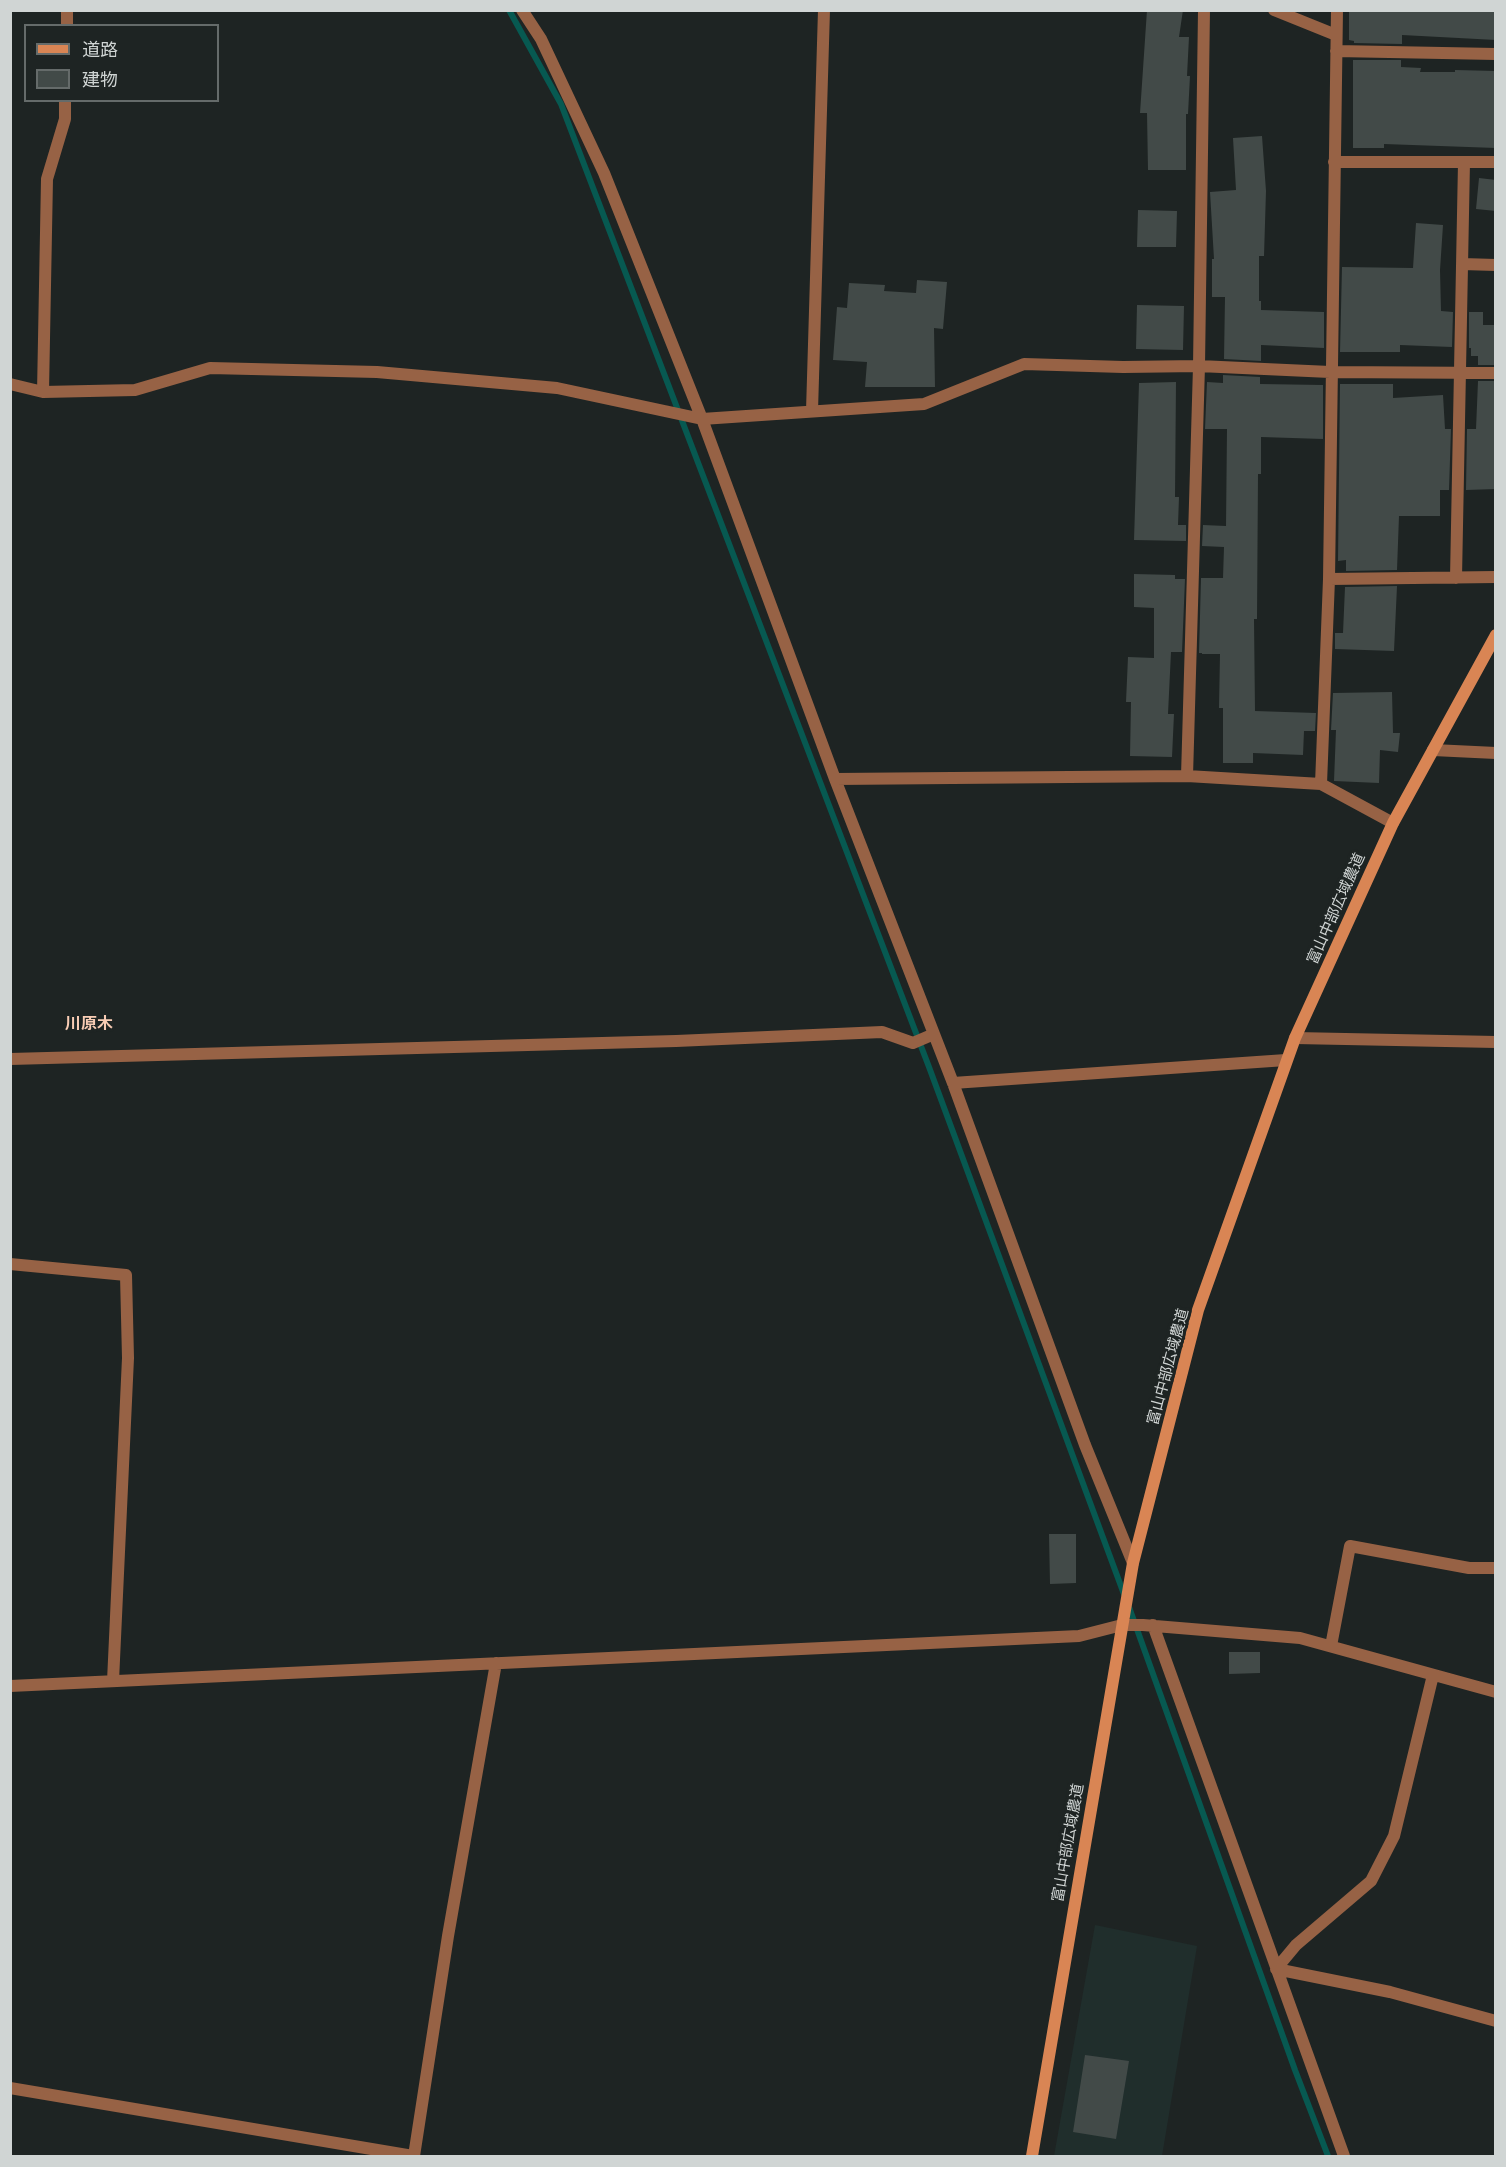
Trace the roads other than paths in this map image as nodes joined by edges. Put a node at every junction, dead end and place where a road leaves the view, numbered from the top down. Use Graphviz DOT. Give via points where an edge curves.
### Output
graph roads {
  1 [pos="522,10"];
  2 [pos="824,10"];
  3 [pos="1204,10"];
  4 [pos="1275,10"];
  5 [pos="1336,10"];
  6 [pos="1336,35"];
  7 [pos="1336,51"];
  8 [pos="1496,54"];
  9 [pos="65,102"];
  10 [pos="1334,162"];
  11 [pos="1464,162"];
  12 [pos="1496,162"];
  13 [pos="1462,264"];
  14 [pos="1496,265"];
  15 [pos="1199,366"];
  16 [pos="1330,372"];
  17 [pos="1460,373"];
  18 [pos="1496,373"];
  19 [pos="10,384"];
  20 [pos="44,392"];
  21 [pos="812,411"];
  22 [pos="702,419"];
  23 [pos="1496,577"];
  24 [pos="1456,578"];
  25 [pos="1329,579"];
  26 [pos="1496,635"];
  27 [pos="1433,750"];
  28 [pos="1496,753"];
  29 [pos="1187,776"];
  30 [pos="835,779"];
  31 [pos="1321,784"];
  32 [pos="1393,823"];
  33 [pos="934,1034"];
  34 [pos="1295,1038"];
  35 [pos="1496,1042"];
  36 [pos="10,1059"];
  37 [pos="1286,1060"];
  38 [pos="952,1083"];
  39 [pos="10,1264"];
  40 [pos="1133,1563"];
  41 [pos="1496,1568"];
  42 [pos="1122,1625"];
  43 [pos="1153,1625"];
  44 [pos="1331,1646"];
  45 [pos="496,1663"];
  46 [pos="1433,1675"];
  47 [pos="112,1681"];
  48 [pos="10,1686"];
  49 [pos="1496,1692"];
  50 [pos="1276,1969"];
  51 [pos="1496,2021"];
  52 [pos="10,2088"];
  53 [pos="413,2157"];
  54 [pos="1032,2157"];
  55 [pos="1344,2157"];
  1 -- 22 [label="street" via="541,39 604,173"];
  2 -- 21 [label="street"];
  3 -- 15 [label="street"];
  4 -- 6 [label="street"];
  5 -- 6 [label="street"];
  6 -- 7 [label="street"];
  7 -- 8 [label="street"];
  7 -- 10 [label="street"];
  9 -- 20 [label="street" via="65,119 47,179"];
  10 -- 11 [label="street"];
  10 -- 16 [label="street"];
  11 -- 12 [label="street"];
  11 -- 13 [label="street"];
  13 -- 14 [label="street"];
  13 -- 17 [label="street"];
  15 -- 16 [label="street"];
  15 -- 21 [label="street" via="1024,364 924,404"];
  15 -- 29 [label="street"];
  16 -- 17 [label="street"];
  16 -- 25 [label="street"];
  17 -- 18 [label="street"];
  17 -- 24 [label="street"];
  19 -- 20 [label="street"];
  20 -- 22 [label="street" via="135,390 210,368 377,372 557,388"];
  21 -- 22 [label="street"];
  22 -- 30 [label="street"];
  23 -- 24 [label="street"];
  24 -- 25 [label="street"];
  25 -- 31 [label="street"];
  26 -- 27 [label="street, 富山中部広域農道"];
  27 -- 28 [label="street"];
  27 -- 32 [label="street, 富山中部広域農道"];
  29 -- 30 [label="street"];
  29 -- 31 [label="street"];
  30 -- 33 [label="street"];
  31 -- 32 [label="street"];
  32 -- 34 [label="street, 富山中部広域農道"];
  33 -- 36 [label="street" via="913,1043 882,1032"];
  33 -- 38 [label="street"];
  34 -- 35 [label="street"];
  34 -- 37 [label="street, 富山中部広域農道"];
  37 -- 38 [label="street"];
  37 -- 40 [label="street, 富山中部広域農道" via="1198,1310"];
  38 -- 40 [label="street" via="1085,1445"];
  39 -- 47 [label="street" via="126,1275 128,1358"];
  40 -- 42 [label="street, 富山中部広域農道"];
  41 -- 44 [label="street" via="1469,1568 1350,1546"];
  42 -- 43 [label="street"];
  42 -- 45 [label="street" via="1079,1636"];
  42 -- 54 [label="street, 富山中部広域農道"];
  43 -- 44 [label="street" via="1300,1638"];
  43 -- 50 [label="street"];
  44 -- 46 [label="street"];
  45 -- 47 [label="street"];
  45 -- 53 [label="street"];
  46 -- 49 [label="street"];
  46 -- 50 [label="street" via="1394,1836 1371,1881 1296,1945"];
  47 -- 48 [label="street"];
  50 -- 51 [label="street" via="1390,1992"];
  50 -- 55 [label="street"];
  52 -- 53 [label="street"];
}
